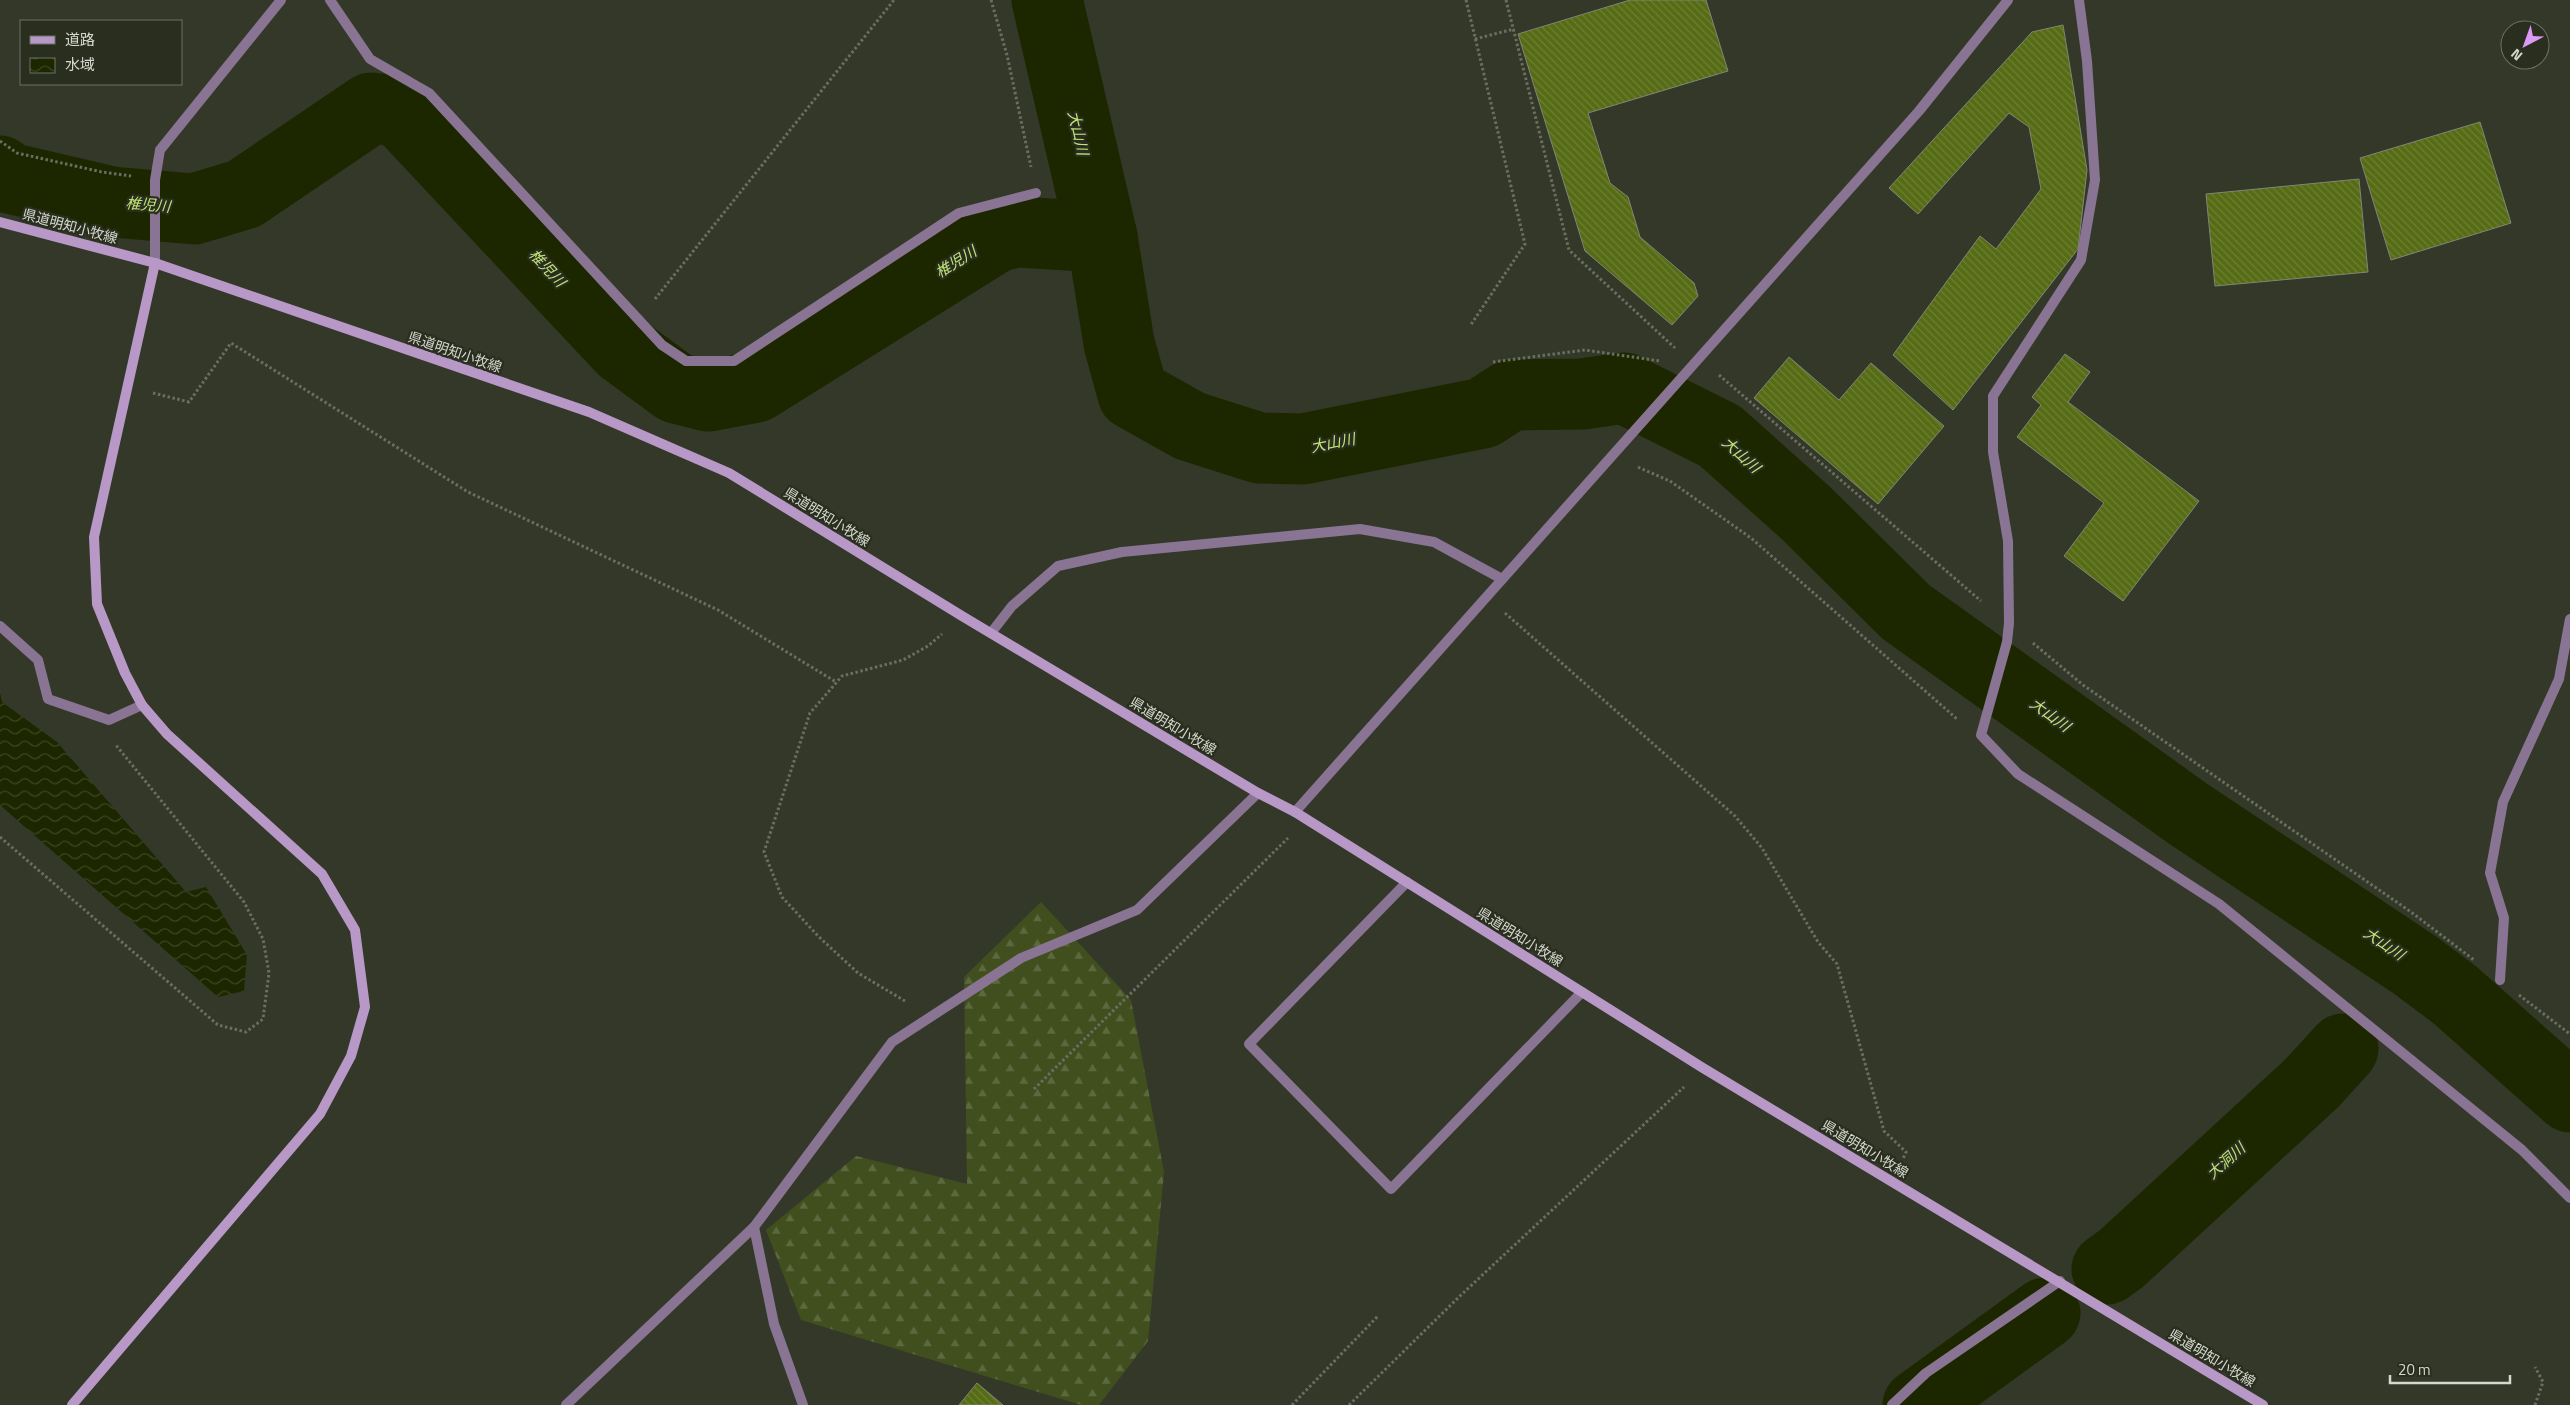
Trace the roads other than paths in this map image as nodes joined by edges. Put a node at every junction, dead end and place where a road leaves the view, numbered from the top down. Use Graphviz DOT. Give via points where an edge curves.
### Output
graph roads {
  1 [pos="281,0"];
  2 [pos="330,0"];
  3 [pos="2008,0"];
  4 [pos="2079,0"];
  5 [pos="1036,193"];
  6 [pos="0,222"];
  7 [pos="155,263"];
  8 [pos="1499,583"];
  9 [pos="2570,620"];
  10 [pos="0,626"];
  11 [pos="991,634"];
  12 [pos="142,705"];
  13 [pos="1258,793"];
  14 [pos="1295,812"];
  15 [pos="1407,882"];
  16 [pos="2500,980"];
  17 [pos="1582,992"];
  18 [pos="2570,1198"];
  19 [pos="754,1227"];
  20 [pos="2060,1281"];
  21 [pos="72,1405"];
  22 [pos="566,1405"];
  23 [pos="803,1405"];
  24 [pos="1892,1405"];
  25 [pos="2263,1405"];
  1 -- 7 [label="street" via="160,150 154,192"];
  2 -- 5 [label="street" via="370,58 429,93 662,344 686,361 734,361 959,212"];
  3 -- 8 [label="street" via="1919,111"];
  4 -- 18 [label="street" via="2087,61 2095,180 2081,260 1993,396 1993,452 2008,542 2009,623 2007,642 1981,735 2018,774 2219,904 2522,1150"];
  6 -- 7 [label="main road, 県道明知小牧線"];
  7 -- 11 [label="main road, 県道明知小牧線" via="588,412 729,473"];
  7 -- 12 [label="main road" via="94,538 97,604"];
  8 -- 11 [label="street" via="1434,542 1360,529 1122,552 1058,566 1012,606"];
  8 -- 14 [label="street"];
  9 -- 16 [label="street" via="2559,679 2504,802 2496,837 2490,873 2504,918"];
  10 -- 12 [label="street" via="38,660 48,699 108,720"];
  11 -- 13 [label="main road, 県道明知小牧線"];
  12 -- 21 [label="main road" via="168,734 322,874 355,930 365,1006 351,1056 320,1114"];
  13 -- 14 [label="main road, 県道明知小牧線"];
  13 -- 19 [label="street" via="1137,910 1022,958 892,1042"];
  14 -- 15 [label="main road, 県道明知小牧線"];
  15 -- 17 [label="main road, 県道明知小牧線"];
  15 -- 17 [label="street" via="1249,1044 1391,1189"];
  17 -- 20 [label="main road, 県道明知小牧線"];
  19 -- 22 [label="street"];
  19 -- 23 [label="street" via="774,1324"];
  20 -- 24 [label="street" via="1926,1373"];
  20 -- 25 [label="main road, 県道明知小牧線"];
}
